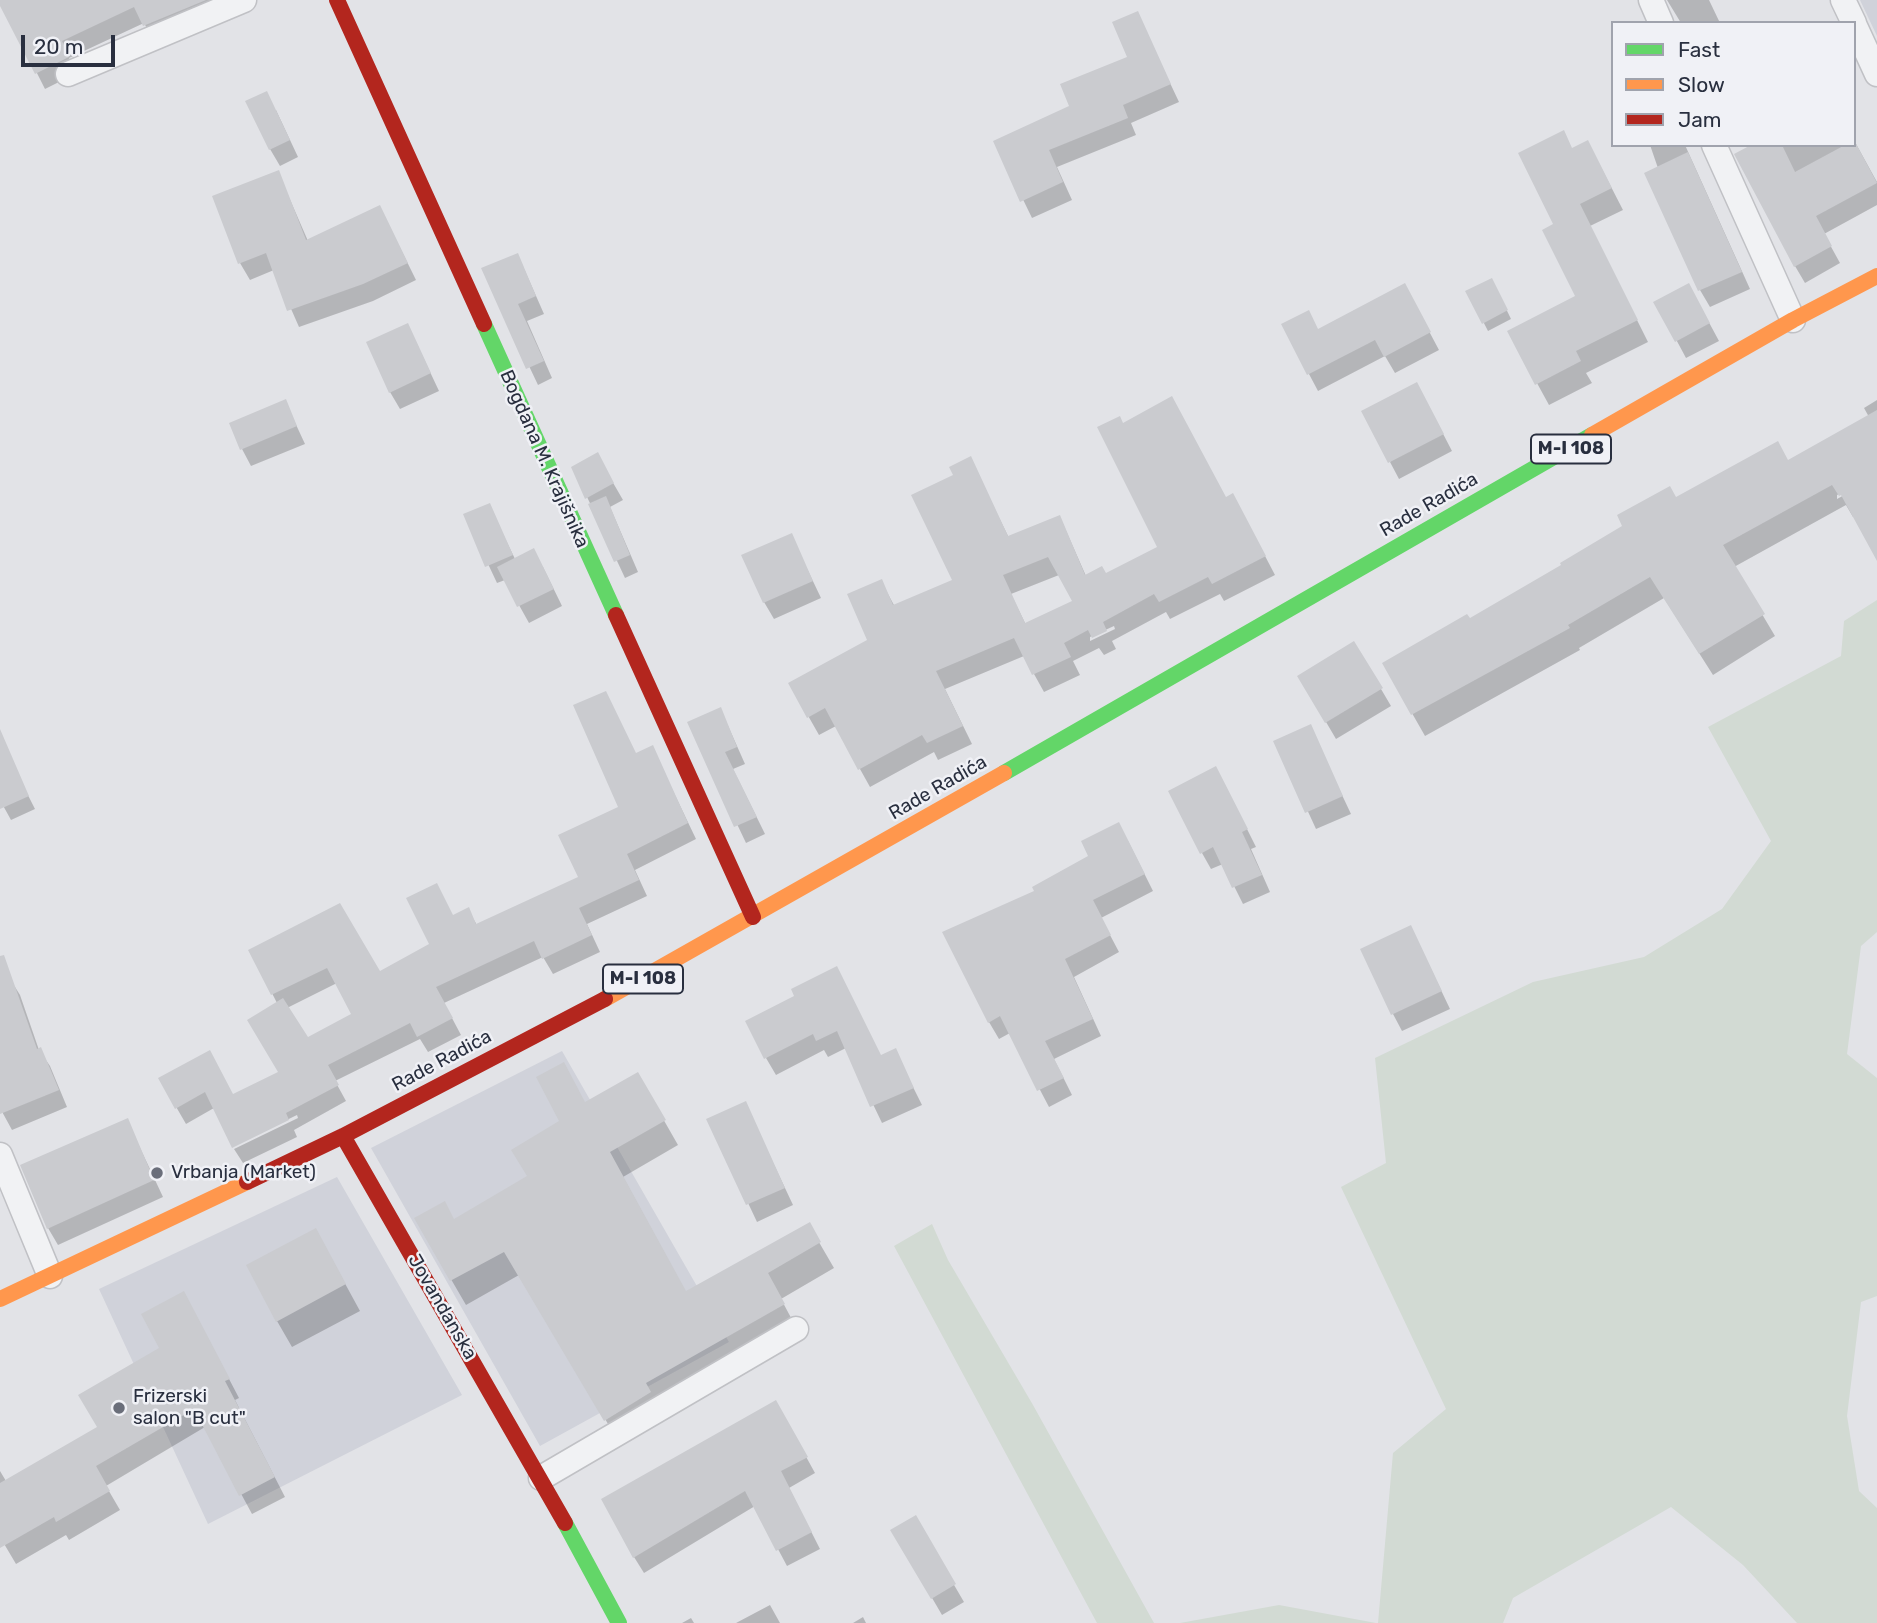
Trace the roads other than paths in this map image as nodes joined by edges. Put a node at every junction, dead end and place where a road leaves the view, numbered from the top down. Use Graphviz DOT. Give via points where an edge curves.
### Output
graph roads {
  1 [pos="244,0"];
  2 [pos="337,0"];
  3 [pos="1651,0"];
  4 [pos="1843,0"];
  5 [pos="1660,21"];
  6 [pos="1853,21"];
  7 [pos="1856,27"];
  8 [pos="68,74"];
  9 [pos="1877,74"];
  10 [pos="1715,147"];
  11 [pos="1877,276"];
  12 [pos="1793,320"];
  13 [pos="753,917"];
  14 [pos="344,1136"];
  15 [pos="0,1155"];
  16 [pos="50,1276"];
  17 [pos="0,1299"];
  18 [pos="796,1329"];
  19 [pos="541,1478"];
  20 [pos="619,1623"];
  1 -- 8 [label="street"];
  2 -- 13 [label="main road, Bogdana M. Krajišnika"];
  3 -- 5 [label="street"];
  4 -- 6 [label="street"];
  7 -- 9 [label="street"];
  10 -- 12 [label="street"];
  11 -- 12 [label="main road, Rade Radića / M-I 108"];
  12 -- 13 [label="main road, Rade Radića / M-I 108"];
  13 -- 14 [label="main road, Rade Radića / M-I 108"];
  14 -- 16 [label="main road, Rade Radića / M-I 108"];
  14 -- 19 [label="main road, Jovandanska"];
  15 -- 16 [label="street"];
  16 -- 17 [label="main road, Rade Radića / M-I 108"];
  18 -- 19 [label="street"];
  19 -- 20 [label="main road, Jovandanska"];
}
